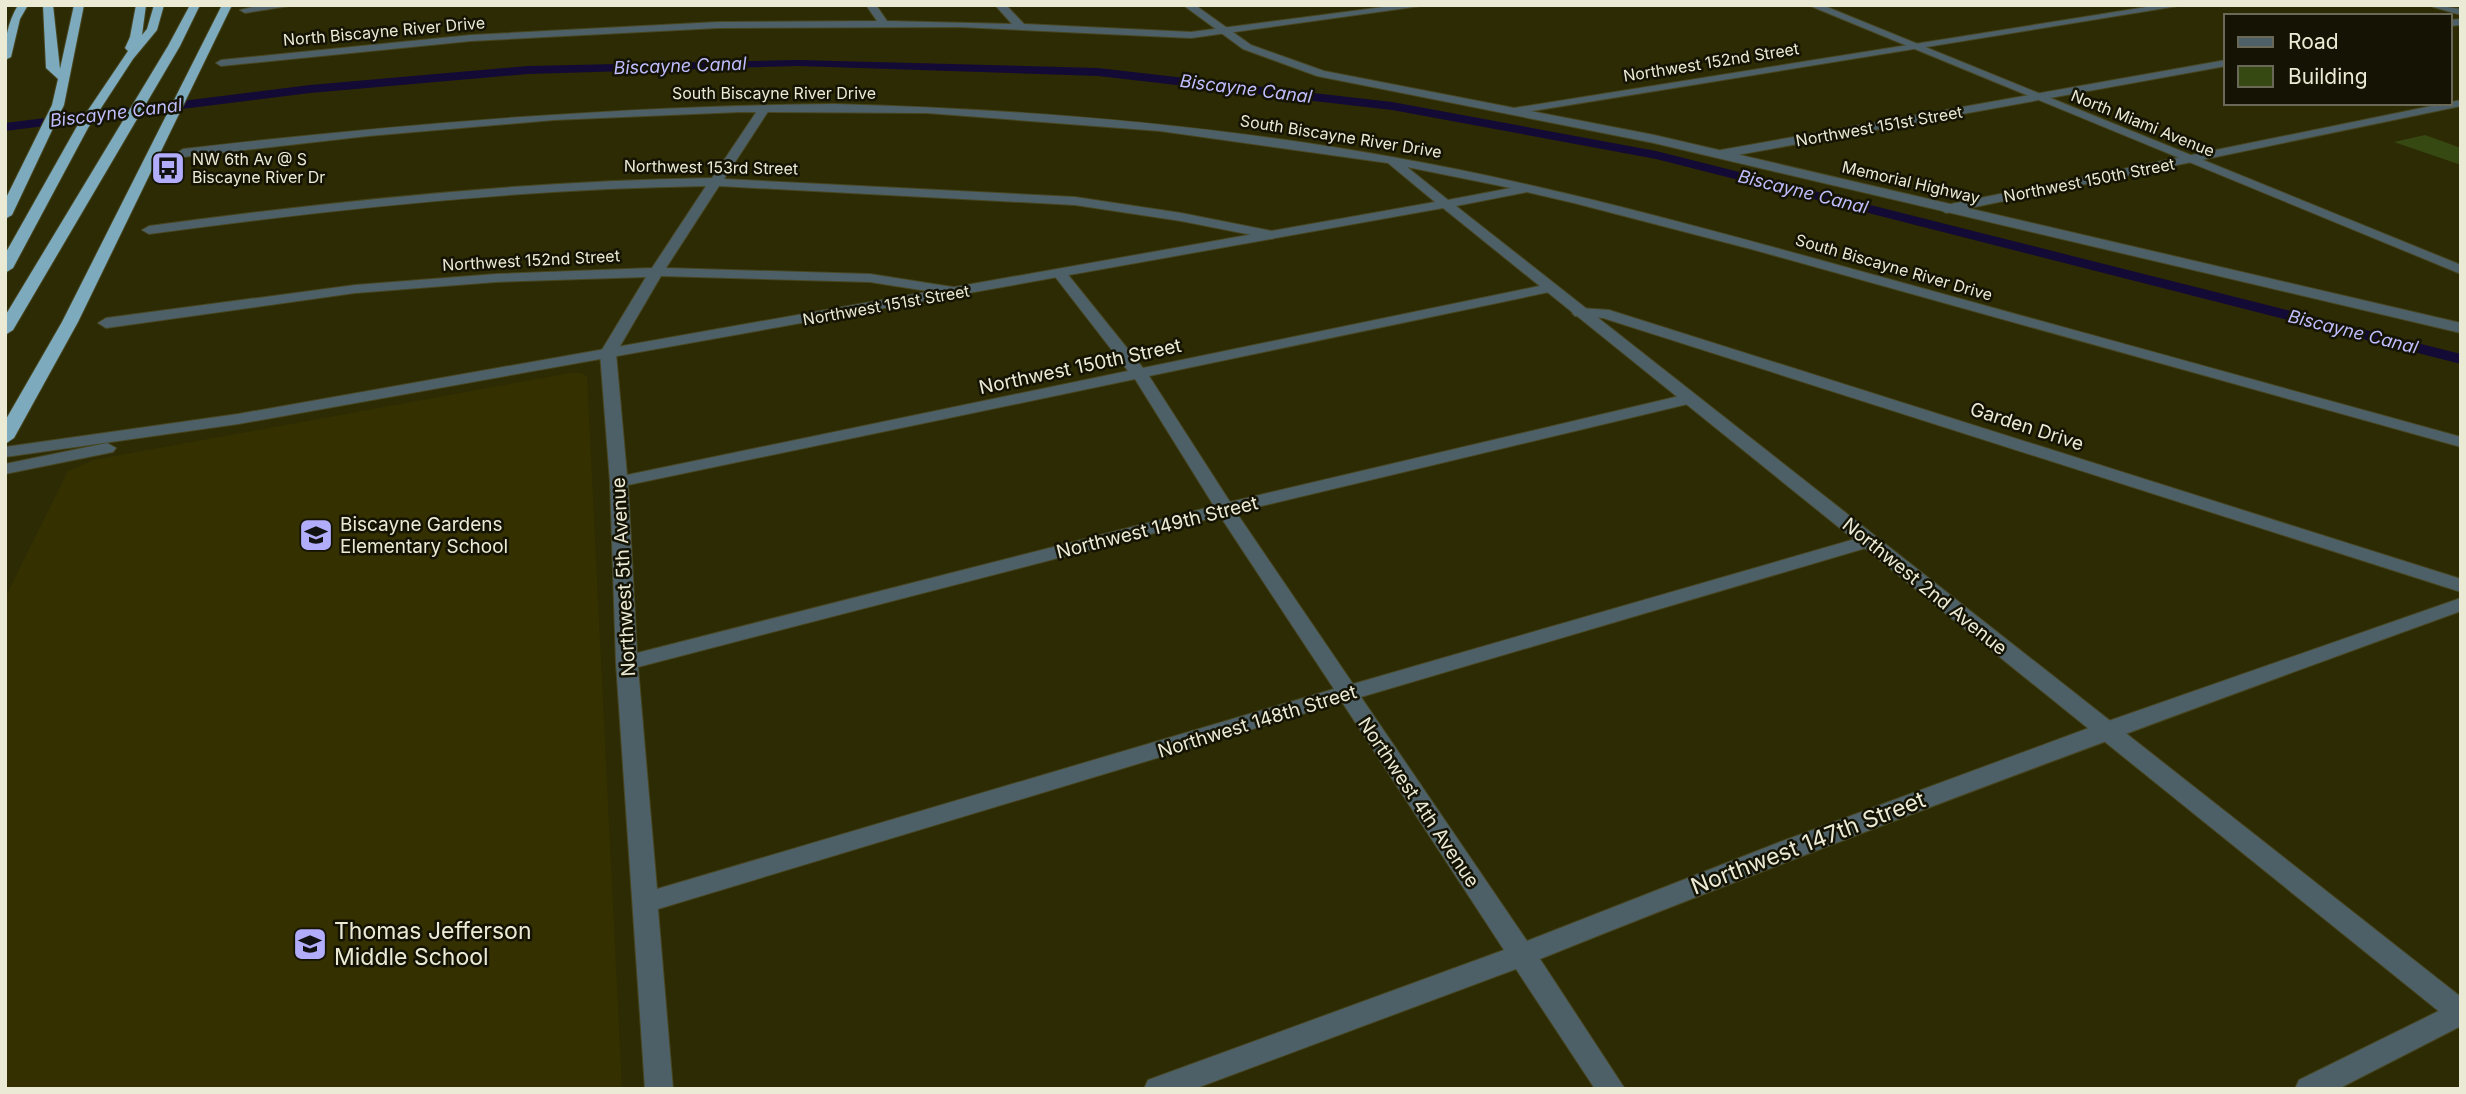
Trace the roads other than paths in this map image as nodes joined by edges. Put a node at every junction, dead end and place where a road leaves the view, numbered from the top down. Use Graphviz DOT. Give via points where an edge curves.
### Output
graph roads {
  1 [pos="23,5"];
  2 [pos="48,5"];
  3 [pos="79,5"];
  4 [pos="141,5"];
  5 [pos="159,5"];
  6 [pos="195,5"];
  7 [pos="217,5"];
  8 [pos="227,5"];
  9 [pos="291,5"];
  10 [pos="871,5"];
  11 [pos="1000,5"];
  12 [pos="1188,5"];
  13 [pos="1423,5"];
  14 [pos="1813,5"];
  15 [pos="2179,5"];
  16 [pos="2436,5"];
  17 [pos="245,10"];
  18 [pos="2461,12"];
  19 [pos="176,14"];
  20 [pos="883,23"];
  21 [pos="1020,26"];
  22 [pos="1223,32"];
  23 [pos="1913,46"];
  24 [pos="5,57"];
  25 [pos="128,57"];
  26 [pos="221,63"];
  27 [pos="2224,63"];
  28 [pos="194,68"];
  29 [pos="63,77"];
  30 [pos="2037,97"];
  31 [pos="137,102"];
  32 [pos="2452,105"];
  33 [pos="762,110"];
  34 [pos="1514,111"];
  35 [pos="125,122"];
  36 [pos="183,153"];
  37 [pos="1721,154"];
  38 [pos="1390,160"];
  39 [pos="2192,160"];
  40 [pos="718,182"];
  41 [pos="1533,188"];
  42 [pos="1445,204"];
  43 [pos="1946,209"];
  44 [pos="5,215"];
  45 [pos="149,230"];
  46 [pos="1272,236"];
  47 [pos="5,268"];
  48 [pos="2461,270"];
  49 [pos="656,272"];
  50 [pos="1060,274"];
  51 [pos="1549,288"];
  52 [pos="959,292"];
  53 [pos="1580,313"];
  54 [pos="5,319"];
  55 [pos="106,323"];
  56 [pos="2461,328"];
  57 [pos="5,330"];
  58 [pos="608,353"];
  59 [pos="1140,375"];
  60 [pos="1688,399"];
  61 [pos="238,419"];
  62 [pos="8,432"];
  63 [pos="2461,442"];
  64 [pos="50,444"];
  65 [pos="5,452"];
  66 [pos="41,463"];
  67 [pos="5,469"];
  68 [pos="618,482"];
  69 [pos="1225,509"];
  70 [pos="1869,541"];
  71 [pos="2461,586"];
  72 [pos="2461,604"];
  73 [pos="627,663"];
  74 [pos="1347,694"];
  75 [pos="2105,731"];
  76 [pos="645,903"];
  77 [pos="1522,955"];
  78 [pos="2460,1012"];
  79 [pos="659,1089"];
  80 [pos="1158,1089"];
  81 [pos="1611,1089"];
  82 [pos="2309,1089"];
  1 -- 24 [label="highway"];
  2 -- 29 [label="highway" via="51,68"];
  3 -- 29 [label="highway"];
  4 -- 25 [label="highway"];
  5 -- 25 [label="highway" via="152,30"];
  6 -- 31 [label="highway"];
  7 -- 28 [label="highway" via="191,63"];
  8 -- 28 [label="highway"];
  9 -- 17 [label="street"];
  10 -- 20 [label="street"];
  11 -- 21 [label="street"];
  12 -- 22 [label="street"];
  13 -- 22 [label="street, North Biscayne River Drive"];
  14 -- 23 [label="street, North Miami Avenue"];
  15 -- 23 [label="street, Northwest 152nd Street"];
  16 -- 18 [label="street"];
  19 -- 31 [label="highway" via="168,45"];
  20 -- 21 [label="street, North Biscayne River Drive"];
  20 -- 26 [label="street, North Biscayne River Drive" via="583,31"];
  21 -- 22 [label="street, North Biscayne River Drive" via="1178,35"];
  22 -- 34 [label="street, Memorial Highway" via="1283,62 1351,81"];
  23 -- 30 [label="street, North Miami Avenue"];
  23 -- 34 [label="street, Northwest 152nd Street"];
  25 -- 47 [label="highway" via="82,128"];
  27 -- 30 [label="street, Northwest 151st Street"];
  28 -- 62 [label="highway" via="70,322"];
  29 -- 44 [label="highway" via="58,105"];
  30 -- 37 [label="street, Northwest 151st Street"];
  30 -- 39 [label="street, North Miami Avenue"];
  31 -- 35 [label="highway"];
  32 -- 39 [label="street, Northwest 150th Street"];
  33 -- 36 [label="street, South Biscayne River Drive" via="544,117 374,130"];
  33 -- 38 [label="street, South Biscayne River Drive" via="922,110 1062,118 1223,135"];
  33 -- 40 [label="street"];
  34 -- 37 [label="street, Memorial Highway"];
  35 -- 54 [label="highway"];
  35 -- 57 [label="highway"];
  37 -- 43 [label="street, Memorial Highway"];
  38 -- 41 [label="street, South Biscayne River Drive"];
  38 -- 42 [label="street, Northwest 2nd Avenue"];
  39 -- 43 [label="street, Northwest 150th Street"];
  39 -- 48 [label="street, North Miami Avenue"];
  40 -- 45 [label="street, Northwest 153rd Street" via="591,184 318,207"];
  40 -- 46 [label="street, Northwest 153rd Street" via="1075,201"];
  40 -- 49 [label="street"];
  41 -- 42 [label="street, Northwest 151st Street"];
  41 -- 63 [label="street, South Biscayne River Drive" via="1605,204"];
  42 -- 46 [label="street, Northwest 151st Street"];
  42 -- 51 [label="street, Northwest 2nd Avenue"];
  43 -- 56 [label="street, Memorial Highway"];
  46 -- 50 [label="street, Northwest 151st Street"];
  49 -- 52 [label="street, Northwest 152nd Street" via="870,278"];
  49 -- 55 [label="street, Northwest 152nd Street" via="355,289"];
  49 -- 58 [label="street"];
  50 -- 52 [label="street, Northwest 151st Street"];
  50 -- 59 [label="street, Northwest 4th Avenue"];
  51 -- 53 [label="street, Northwest 2nd Avenue"];
  51 -- 59 [label="street, Northwest 150th Street"];
  52 -- 58 [label="street, Northwest 151st Street"];
  53 -- 60 [label="street, Northwest 2nd Avenue"];
  53 -- 71 [label="street, Garden Drive" via="1604,313"];
  58 -- 61 [label="street, Northwest 151st Street"];
  58 -- 68 [label="street, Northwest 5th Avenue"];
  59 -- 68 [label="street, Northwest 150th Street"];
  59 -- 69 [label="street, Northwest 4th Avenue"];
  60 -- 69 [label="street, Northwest 149th Street"];
  60 -- 70 [label="street, Northwest 2nd Avenue"];
  61 -- 64 [label="street, Northwest 151st Street"];
  61 -- 66 [label="street, Northwest 151st Street"];
  64 -- 65 [label="street, Northwest 151st Street"];
  64 -- 66 [label="street"];
  66 -- 67 [label="street, Northwest 151st Street"];
  68 -- 73 [label="street, Northwest 5th Avenue"];
  69 -- 73 [label="street, Northwest 149th Street"];
  69 -- 74 [label="street, Northwest 4th Avenue"];
  70 -- 74 [label="street, Northwest 148th Street"];
  70 -- 75 [label="street, Northwest 2nd Avenue"];
  72 -- 75 [label="street, Northwest 147th Street"];
  73 -- 76 [label="street, Northwest 5th Avenue"];
  74 -- 76 [label="street, Northwest 148th Street"];
  74 -- 77 [label="street, Northwest 4th Avenue"];
  75 -- 77 [label="street, Northwest 147th Street"];
  75 -- 78 [label="street, Northwest 2nd Avenue"];
  76 -- 79 [label="street, Northwest 5th Avenue"];
  77 -- 80 [label="street, Northwest 147th Street"];
  77 -- 81 [label="street, Northwest 4th Avenue"];
  78 -- 82 [label="street"];
}
